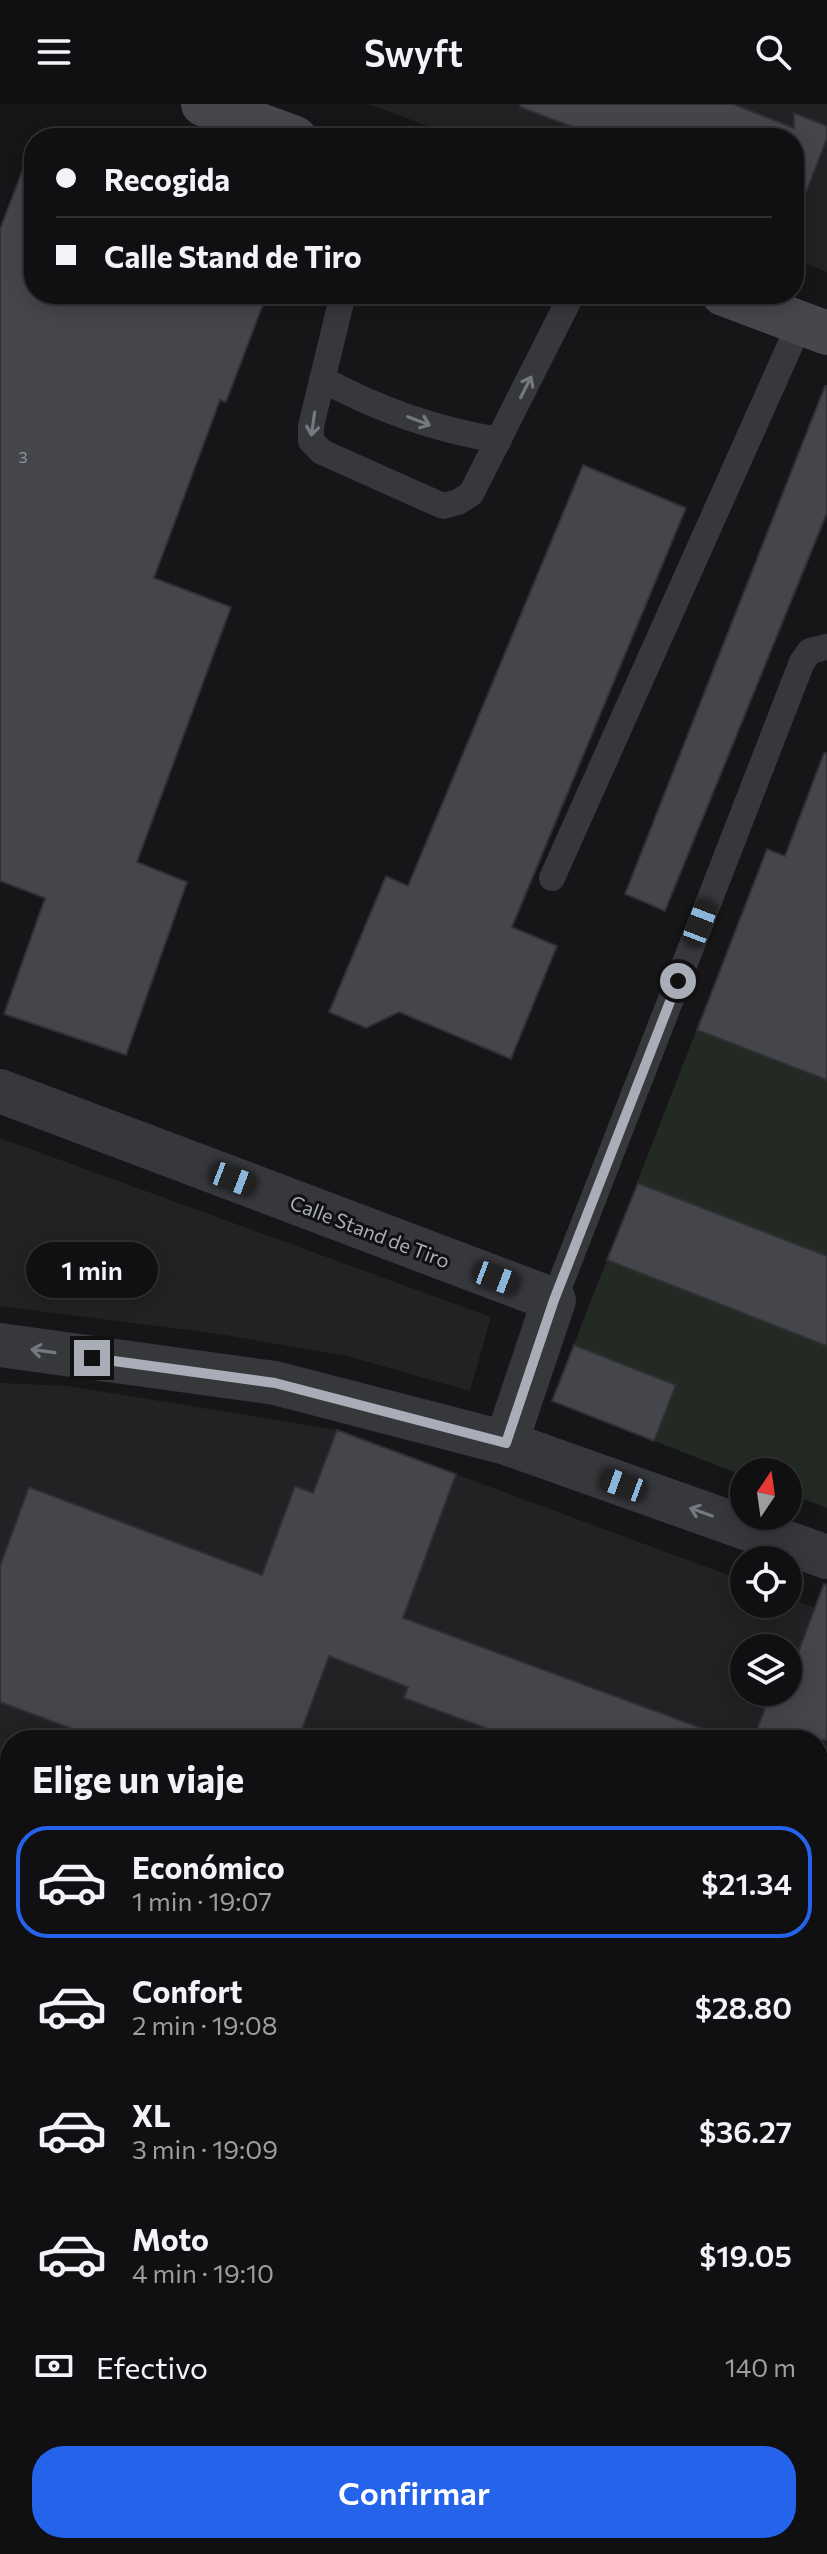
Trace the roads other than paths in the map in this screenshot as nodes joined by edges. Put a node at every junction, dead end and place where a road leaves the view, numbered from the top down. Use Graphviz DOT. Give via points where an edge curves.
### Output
graph roads {
  1 [pos="203,104"];
  2 [pos="268,128"];
  3 [pos="341,304"];
  4 [pos="567,304"];
  5 [pos="750,304"];
  6 [pos="814,328"];
  7 [pos="322,379"];
  8 [pos="499,440"];
  9 [pos="827,647"];
  10 [pos="552,878"];
  11 [pos="0,1091"];
  12 [pos="554,1300"];
  13 [pos="0,1345"];
  14 [pos="506,1443"];
  15 [pos="827,1557"];
  1 -- 2 [label="street"];
  3 -- 7 [label="lane"];
  8 -- 4 [label="lane, one-way"];
  5 -- 6 [label="street"];
  6 -- 10 [label="lane"];
  7 -- 8 [label="lane, one-way" via="356,398 436,428"];
  7 -- 8 [label="lane, one-way" via="311,441 322,452 443,506 471,494"];
  9 -- 12 [label="lane" via="810,651 802,662"];
  11 -- 12 [label="street, Calle Stand de Tiro"];
  12 -- 14 [label="street"];
  14 -- 13 [label="street, one-way" via="275,1383"];
  15 -- 14 [label="street, one-way"];
}
